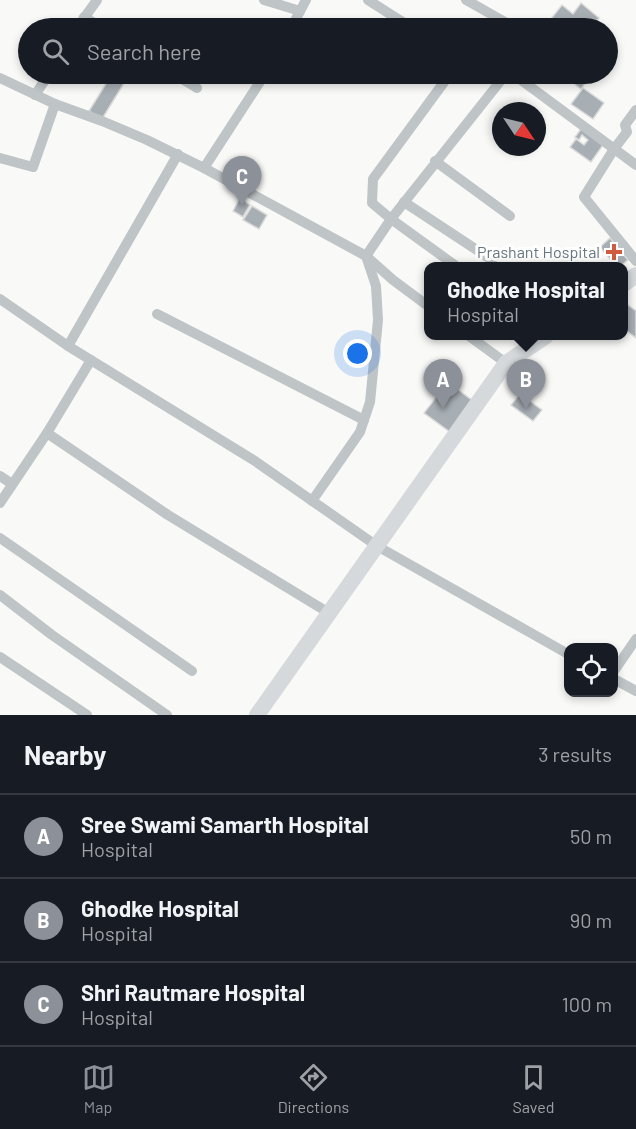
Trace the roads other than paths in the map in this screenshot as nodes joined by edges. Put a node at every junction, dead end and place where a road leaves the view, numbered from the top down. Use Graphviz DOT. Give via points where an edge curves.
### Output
graph roads {
  1 [pos="97,0"];
  2 [pos="264,0"];
  3 [pos="306,0"];
  4 [pos="368,0"];
  5 [pos="466,0"];
  6 [pos="300,11"];
  7 [pos="84,17"];
  8 [pos="296,18"];
  9 [pos="396,18"];
  10 [pos="498,18"];
  11 [pos="0,78"];
  12 [pos="42,84"];
  13 [pos="190,84"];
  14 [pos="259,84"];
  15 [pos="443,84"];
  16 [pos="498,84"];
  17 [pos="526,84"];
  18 [pos="197,88"];
  19 [pos="35,95"];
  20 [pos="55,104"];
  21 [pos="636,110"];
  22 [pos="614,149"];
  23 [pos="178,154"];
  24 [pos="0,158"];
  25 [pos="435,161"];
  26 [pos="636,165"];
  27 [pos="204,168"];
  28 [pos="404,202"];
  29 [pos="510,216"];
  30 [pos="391,219"];
  31 [pos="366,256"];
  32 [pos="492,260"];
  33 [pos="636,261"];
  34 [pos="449,262"];
  35 [pos="0,299"];
  36 [pos="424,302"];
  37 [pos="157,314"];
  38 [pos="474,340"];
  39 [pos="540,340"];
  40 [pos="68,346"];
  41 [pos="92,360"];
  42 [pos="506,363"];
  43 [pos="364,420"];
  44 [pos="47,433"];
  45 [pos="0,476"];
  46 [pos="12,484"];
  47 [pos="312,501"];
  48 [pos="0,503"];
  49 [pos="0,538"];
  50 [pos="376,546"];
  51 [pos="0,595"];
  52 [pos="329,614"];
  53 [pos="636,639"];
  54 [pos="564,652"];
  55 [pos="0,657"];
  56 [pos="618,665"];
  57 [pos="192,671"];
  58 [pos="618,681"];
  59 [pos="636,691"];
  60 [pos="87,715"];
  61 [pos="167,715"];
  62 [pos="257,715"];
  1 -- 7 [label="street"];
  2 -- 6 [label="street"];
  3 -- 6 [label="street"];
  4 -- 9 [label="street"];
  5 -- 10 [label="street"];
  6 -- 8 [label="street"];
  11 -- 19 [label="street"];
  12 -- 19 [label="street"];
  13 -- 18 [label="street"];
  14 -- 27 [label="street"];
  15 -- 30 [label="street" via="373,179 372,203"];
  16 -- 25 [label="street"];
  17 -- 22 [label="street"];
  19 -- 20 [label="street"];
  20 -- 23 [label="street"];
  20 -- 24 [label="street" via="33,167"];
  21 -- 22 [label="street"];
  22 -- 26 [label="street"];
  22 -- 33 [label="street" via="584,197"];
  23 -- 27 [label="street"];
  23 -- 40 [label="street"];
  25 -- 28 [label="street"];
  25 -- 29 [label="street"];
  27 -- 31 [label="street"];
  28 -- 30 [label="street"];
  28 -- 32 [label="street"];
  30 -- 31 [label="street"];
  30 -- 34 [label="street"];
  31 -- 36 [label="street"];
  31 -- 43 [label="street" via="376,286 378,320 370,402"];
  35 -- 40 [label="street"];
  37 -- 43 [label="street"];
  38 -- 42 [label="street"];
  39 -- 42 [label="main road"];
  40 -- 41 [label="street"];
  41 -- 44 [label="street"];
  41 -- 47 [label="street" via="255,460"];
  42 -- 50 [label="main road"];
  43 -- 47 [label="street" via="360,432"];
  44 -- 46 [label="street"];
  44 -- 52 [label="street" via="168,515"];
  45 -- 46 [label="street"];
  46 -- 48 [label="street"];
  47 -- 50 [label="street"];
  49 -- 57 [label="street"];
  50 -- 52 [label="main road"];
  50 -- 54 [label="street"];
  51 -- 61 [label="street"];
  52 -- 62 [label="main road"];
  53 -- 56 [label="street"];
  55 -- 60 [label="street"];
  58 -- 59 [label="street"];
}
